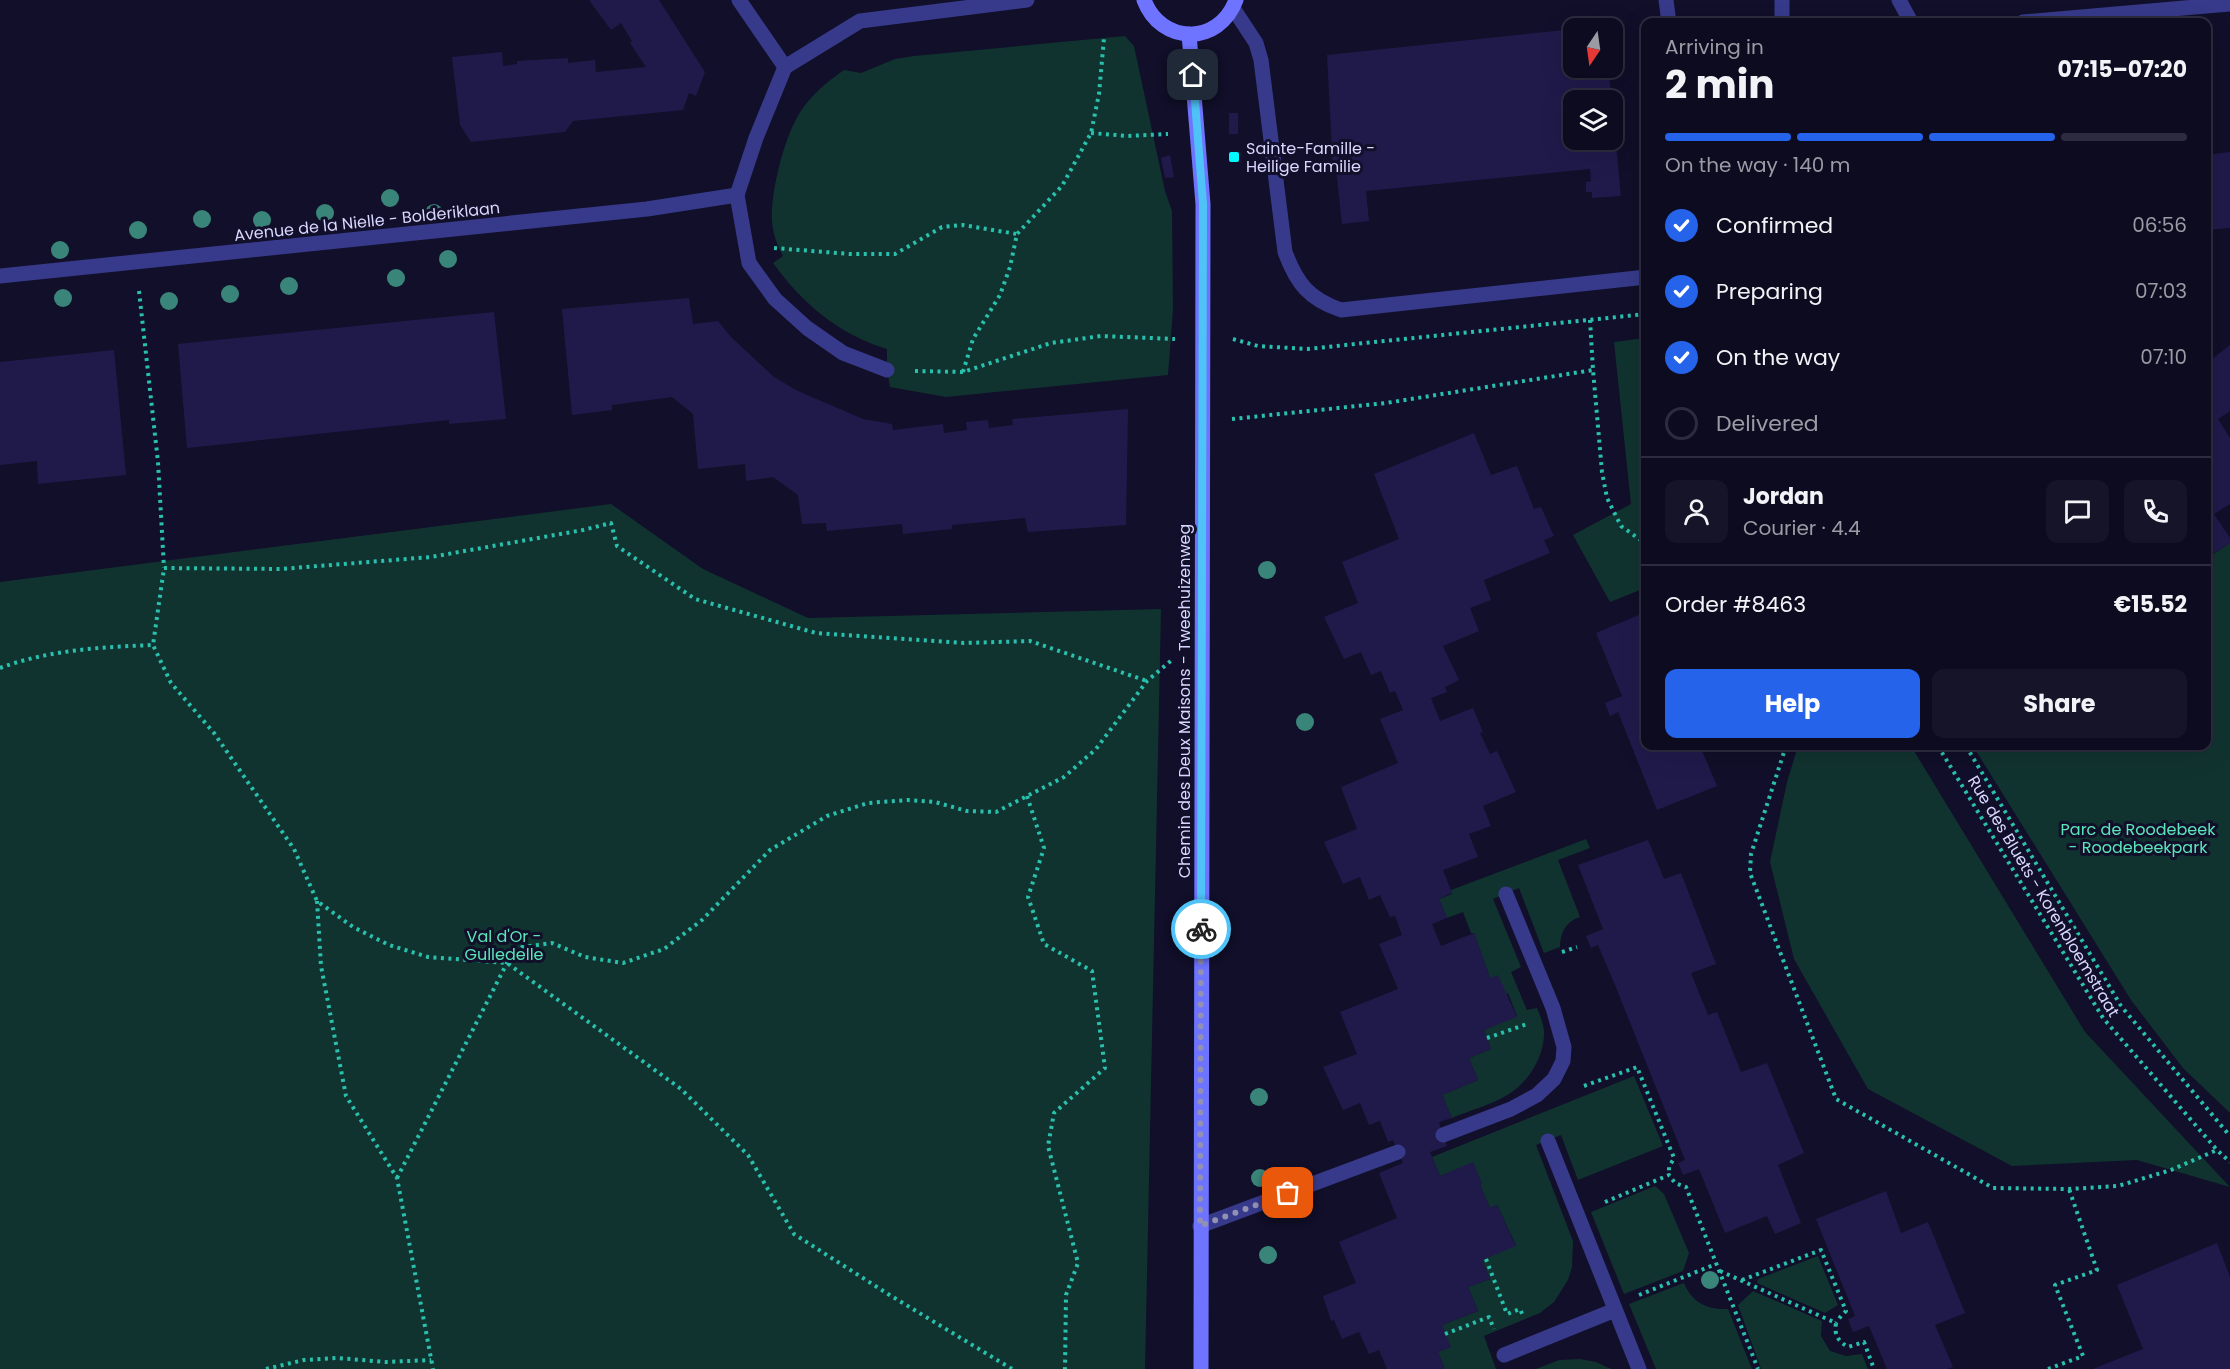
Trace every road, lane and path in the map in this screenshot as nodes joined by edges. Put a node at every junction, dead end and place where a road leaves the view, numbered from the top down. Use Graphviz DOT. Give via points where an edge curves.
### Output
graph roads {
  1 [pos="739,0"];
  2 [pos="1027,0"];
  3 [pos="1144,0"];
  4 [pos="1666,0"];
  5 [pos="1782,0"];
  6 [pos="1899,0"];
  7 [pos="1235,4"];
  8 [pos="2230,4"];
  9 [pos="1667,18"];
  10 [pos="1782,18"];
  11 [pos="1909,18"];
  12 [pos="2069,18"];
  13 [pos="1189,34"];
  14 [pos="1104,38"];
  15 [pos="785,67"];
  16 [pos="1091,133"];
  17 [pos="1168,134"];
  18 [pos="737,195"];
  19 [pos="1017,234"];
  20 [pos="770,248"];
  21 [pos="137,263"];
  22 [pos="0,276"];
  23 [pos="1641,278"];
  24 [pos="1641,315"];
  25 [pos="1590,320"];
  26 [pos="1177,339"];
  27 [pos="1233,339"];
  28 [pos="887,370"];
  29 [pos="1593,370"];
  30 [pos="963,372"];
  31 [pos="1231,419"];
  32 [pos="1641,540"];
  33 [pos="164,568"];
  34 [pos="153,645"];
  35 [pos="1175,656"];
  36 [pos="0,668"];
  37 [pos="1147,681"];
  38 [pos="1785,750"];
  39 [pos="1940,750"];
  40 [pos="1968,750"];
  41 [pos="1027,796"];
  42 [pos="1506,894"];
  43 [pos="317,901"];
  44 [pos="507,963"];
  45 [pos="1553,1008"];
  46 [pos="1487,1038"];
  47 [pos="1554,1079"];
  48 [pos="1443,1135"];
  49 [pos="2230,1136"];
  50 [pos="1548,1140"];
  51 [pos="2217,1150"];
  52 [pos="1398,1152"];
  53 [pos="2230,1162"];
  54 [pos="1669,1175"];
  55 [pos="397,1178"];
  56 [pos="2069,1189"];
  57 [pos="1577,1213"];
  58 [pos="1200,1226"];
  59 [pos="1486,1259"];
  60 [pos="1716,1264"];
  61 [pos="1719,1270"];
  62 [pos="1741,1281"];
  63 [pos="1614,1307"];
  64 [pos="1836,1323"];
  65 [pos="1445,1334"];
  66 [pos="1534,1343"];
  67 [pos="1504,1355"];
  68 [pos="431,1360"];
  69 [pos="266,1369"];
  70 [pos="433,1369"];
  71 [pos="1012,1369"];
  72 [pos="1065,1369"];
  73 [pos="1201,1369"];
  74 [pos="1639,1369"];
  75 [pos="1758,1369"];
  76 [pos="1874,1369"];
  77 [pos="2048,1369"];
  1 -- 15 [label="street"];
  2 -- 15 [label="street" via="860,21"];
  3 -- 13 [label="street" via="1165,28"];
  4 -- 9 [label="street"];
  5 -- 10 [label="street"];
  6 -- 11 [label="street"];
  7 -- 13 [label="street" via="1215,28"];
  7 -- 23 [label="street" via="1261,60 1285,252 1298,280 1322,303 1341,310"];
  8 -- 12 [label="street"];
  13 -- 58 [label="street, Chemin des Deux Maisons - Tweehuizenweg" via="1203,204"];
  14 -- 16 [label="path"];
  15 -- 18 [label="street"];
  16 -- 17 [label="path"];
  16 -- 19 [label="path" via="1062,186"];
  18 -- 21 [label="street, Avenue de la Nielle - Bolderiklaan" via="647,209"];
  18 -- 28 [label="street" via="749,263 775,299 843,353"];
  19 -- 20 [label="path" via="963,225 942,227 895,254"];
  19 -- 30 [label="path" via="1000,295 973,339"];
  21 -- 22 [label="street, Avenue de la Nielle - Bolderiklaan"];
  21 -- 33 [label="path" via="158,462"];
  24 -- 25 [label="path"];
  25 -- 27 [label="path" via="1306,349 1258,346"];
  25 -- 29 [label="path"];
  26 -- 30 [label="path" via="1101,336 1050,343"];
  28 -- 30 [label="path"];
  29 -- 31 [label="path" via="1386,403"];
  29 -- 32 [label="path" via="1607,498 1621,526"];
  33 -- 34 [label="path"];
  33 -- 37 [label="path" via="281,569 431,557 611,523 617,546 695,599 816,633 964,642 1030,641"];
  34 -- 36 [label="path" via="105,647 32,658"];
  34 -- 43 [label="path" via="171,683 214,733 294,849"];
  35 -- 37 [label="path"];
  37 -- 41 [label="path" via="1096,749 1064,777"];
  38 -- 56 [label="path" via="1751,854 1750,873 1836,1099 1993,1188"];
  39 -- 51 [label="path, Rue des Bluets - Korenbloemstraat" via="2103,1018"];
  40 -- 49 [label="path" via="2121,1006"];
  41 -- 44 [label="path" via="996,812 909,800 868,803 827,816 770,850 702,920 664,949 623,963 585,957 552,943 522,947"];
  41 -- 72 [label="path" via="1044,848 1028,897 1044,944 1092,971 1105,1068 1054,1113 1048,1146 1078,1263 1066,1295"];
  42 -- 45 [label="street"];
  43 -- 44 [label="path" via="353,927 389,945 428,957"];
  43 -- 55 [label="path" via="321,966 346,1096"];
  44 -- 55 [label="path"];
  44 -- 71 [label="path" via="681,1089 748,1155 794,1234"];
  45 -- 46 [label="path" via="1534,1014 1536,1021"];
  45 -- 47 [label="street" via="1564,1047 1563,1061"];
  47 -- 48 [label="street" via="1537,1095 1511,1109"];
  47 -- 54 [label="path" via="1590,1086 1637,1067 1674,1158"];
  50 -- 57 [label="street"];
  51 -- 53 [label="path, Rue des Bluets - Korenbloemstraat"];
  51 -- 56 [label="path" via="2171,1170 2118,1186"];
  52 -- 58 [label="street"];
  54 -- 57 [label="path"];
  54 -- 60 [label="path" via="1675,1183 1686,1187"];
  55 -- 68 [label="path"];
  56 -- 77 [label="path" via="2097,1270 2055,1285 2083,1356"];
  57 -- 63 [label="street"];
  58 -- 73 [label="street, Chemin des Deux Maisons - Tweehuizenweg"];
  59 -- 66 [label="path" via="1507,1314 1520,1309"];
  60 -- 61 [label="path"];
  60 -- 63 [label="path"];
  61 -- 62 [label="path"];
  61 -- 75 [label="path"];
  62 -- 64 [label="path"];
  62 -- 64 [label="path" via="1821,1250 1846,1311"];
  63 -- 66 [label="street"];
  63 -- 74 [label="street"];
  64 -- 76 [label="path" via="1836,1336 1841,1343 1848,1347 1864,1342"];
  65 -- 67 [label="path" via="1489,1317"];
  66 -- 67 [label="street"];
  68 -- 69 [label="path" via="338,1358 304,1360"];
  68 -- 70 [label="path"];
}
